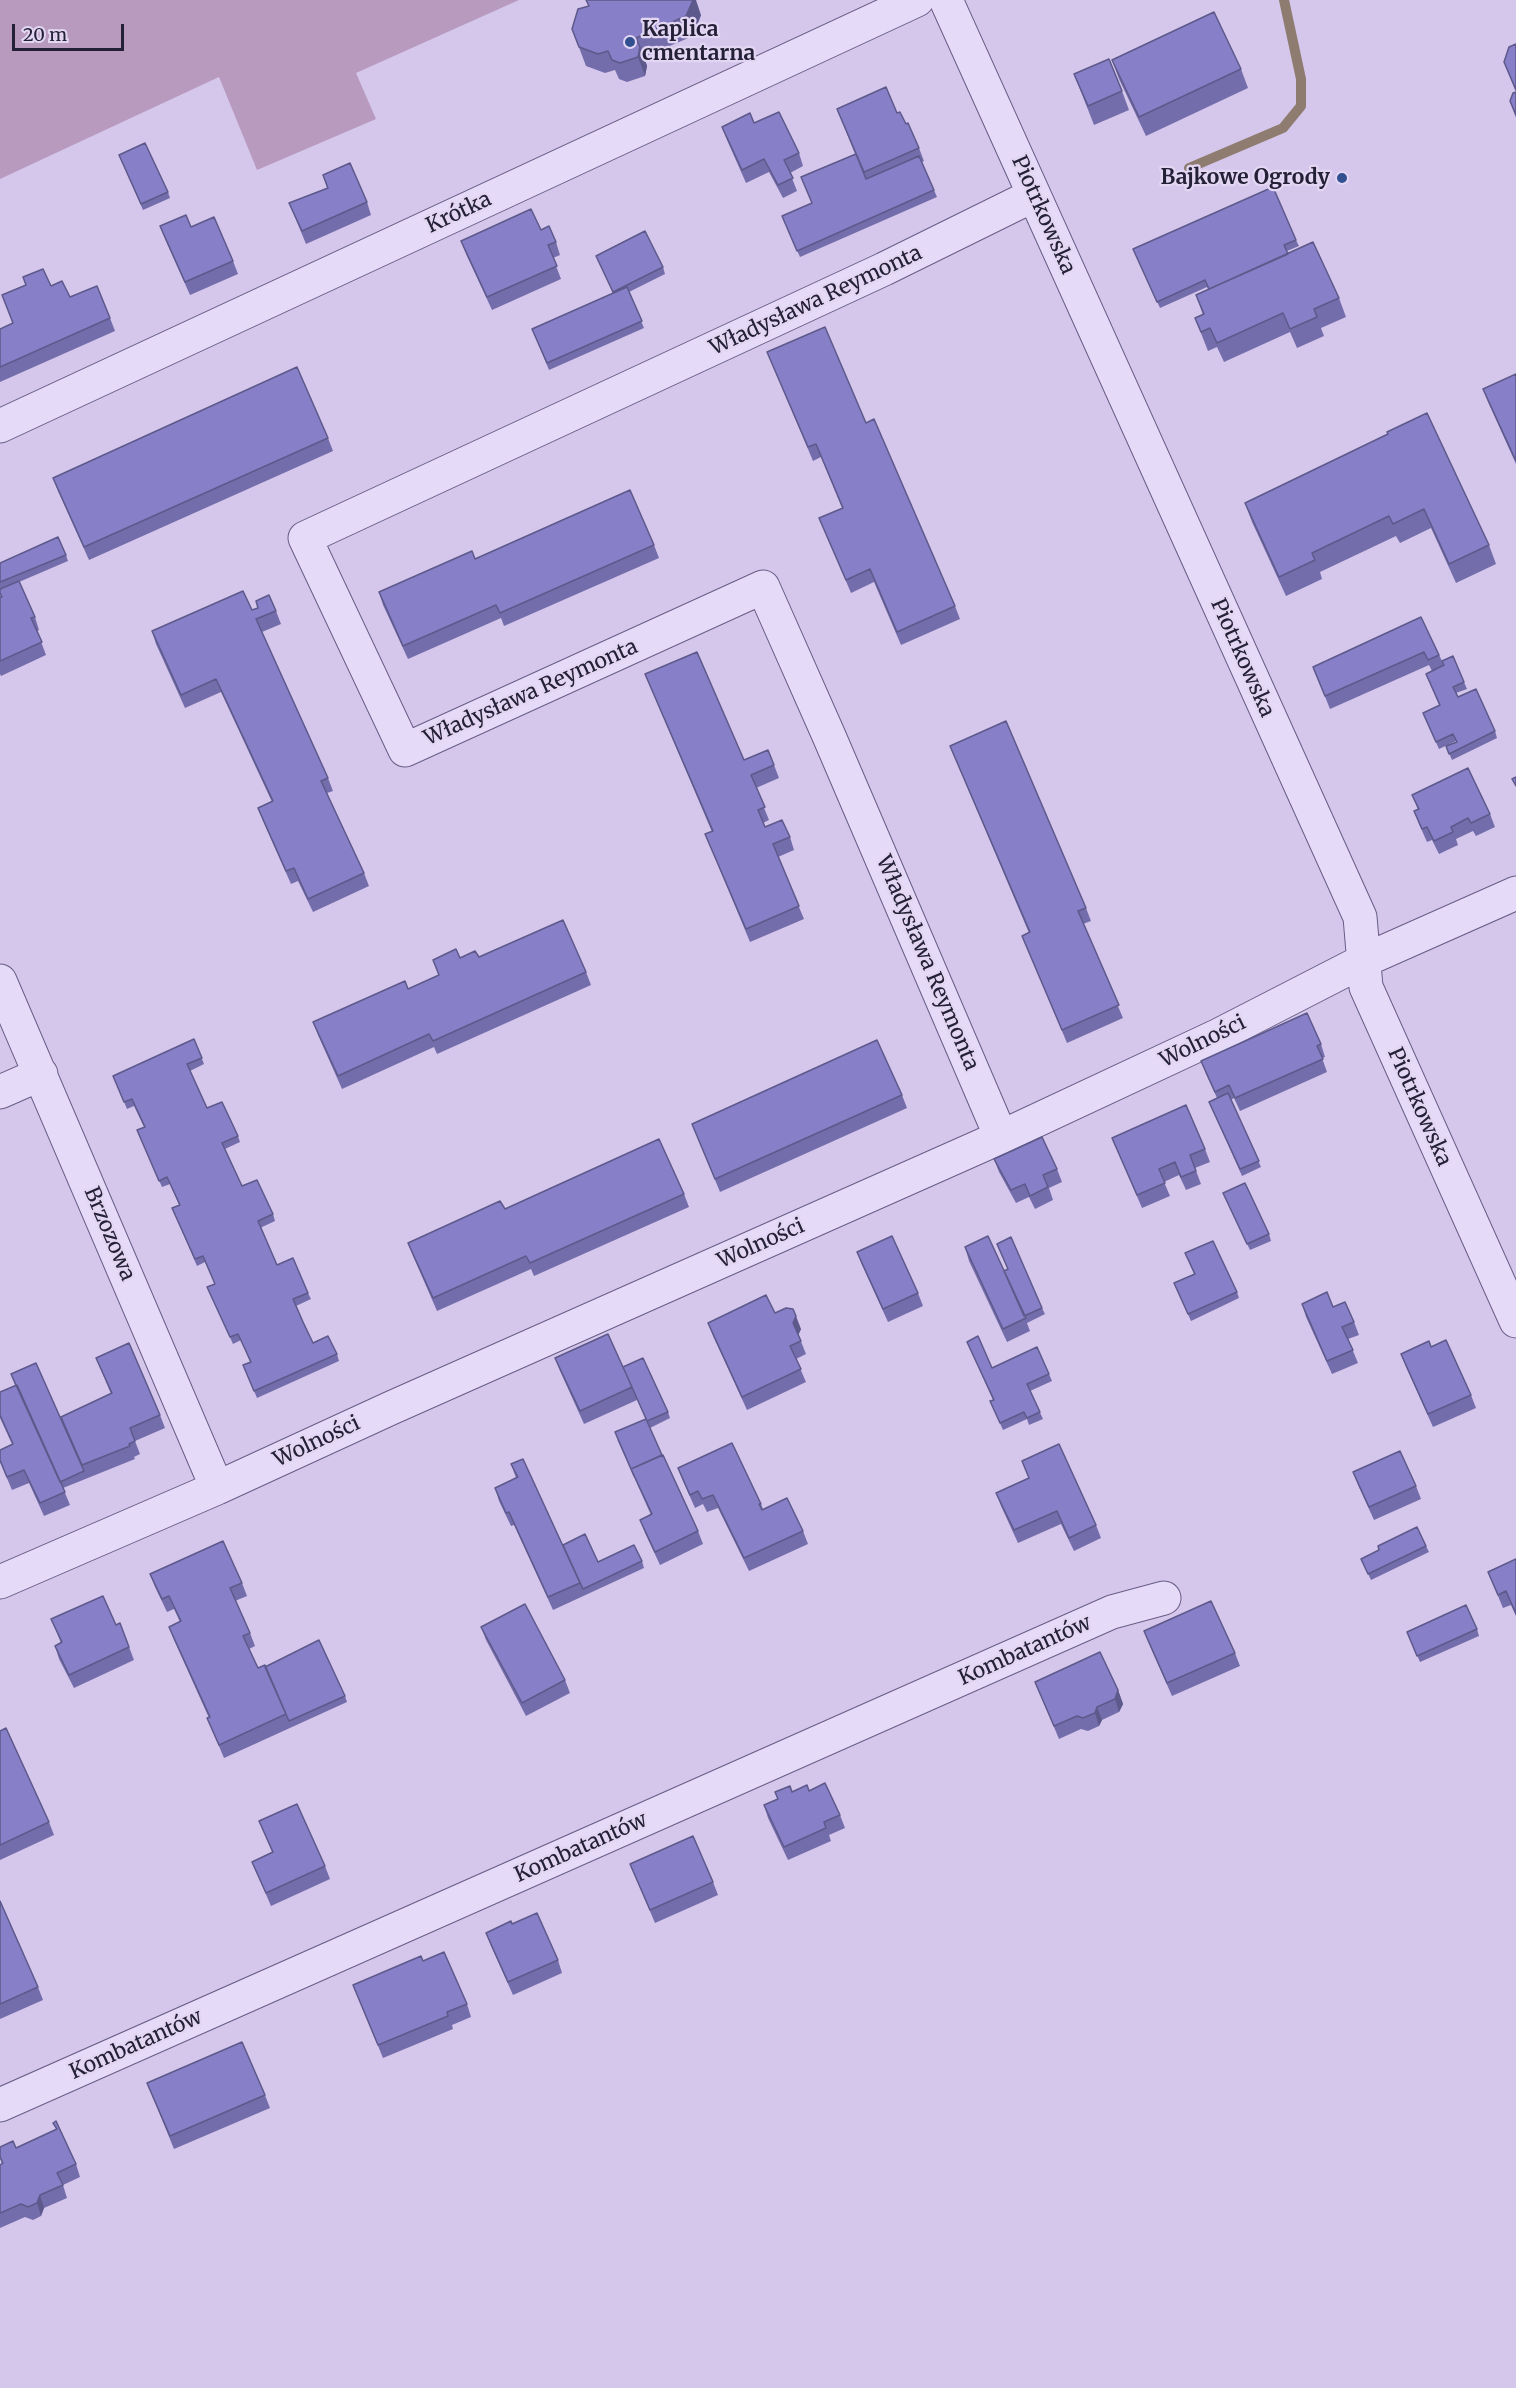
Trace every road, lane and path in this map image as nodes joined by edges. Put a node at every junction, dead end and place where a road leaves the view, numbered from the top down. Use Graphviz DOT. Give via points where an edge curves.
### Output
graph roads {
  1 [pos="917,0"];
  2 [pos="946,0"];
  3 [pos="1034,195"];
  4 [pos="0,426"];
  5 [pos="1516,892"];
  6 [pos="1365,960"];
  7 [pos="0,981"];
  8 [pos="41,1074"];
  9 [pos="0,1092"];
  10 [pos="1001,1137"];
  11 [pos="1516,1321"];
  12 [pos="217,1488"];
  13 [pos="0,1582"];
  14 [pos="1164,1598"];
  15 [pos="0,2105"];
  1 -- 4 [label="street, Krótka"];
  2 -- 3 [label="street, Piotrkowska"];
  3 -- 6 [label="street, Piotrkowska" via="1360,917"];
  3 -- 10 [label="street, Władysława Reymonta" via="884,269 304,538 405,750 763,587"];
  5 -- 6 [label="street, Wolności"];
  6 -- 10 [label="street, Wolności" via="1219,1035"];
  6 -- 11 [label="street, Piotrkowska" via="1366,987 1379,1020"];
  7 -- 8 [label="street, Brzozowa"];
  8 -- 9 [label="street"];
  8 -- 12 [label="street, Brzozowa"];
  10 -- 12 [label="street, Wolności"];
  12 -- 13 [label="street, Wolności"];
  14 -- 15 [label="street, Kombatantów" via="1112,1612"];
}
